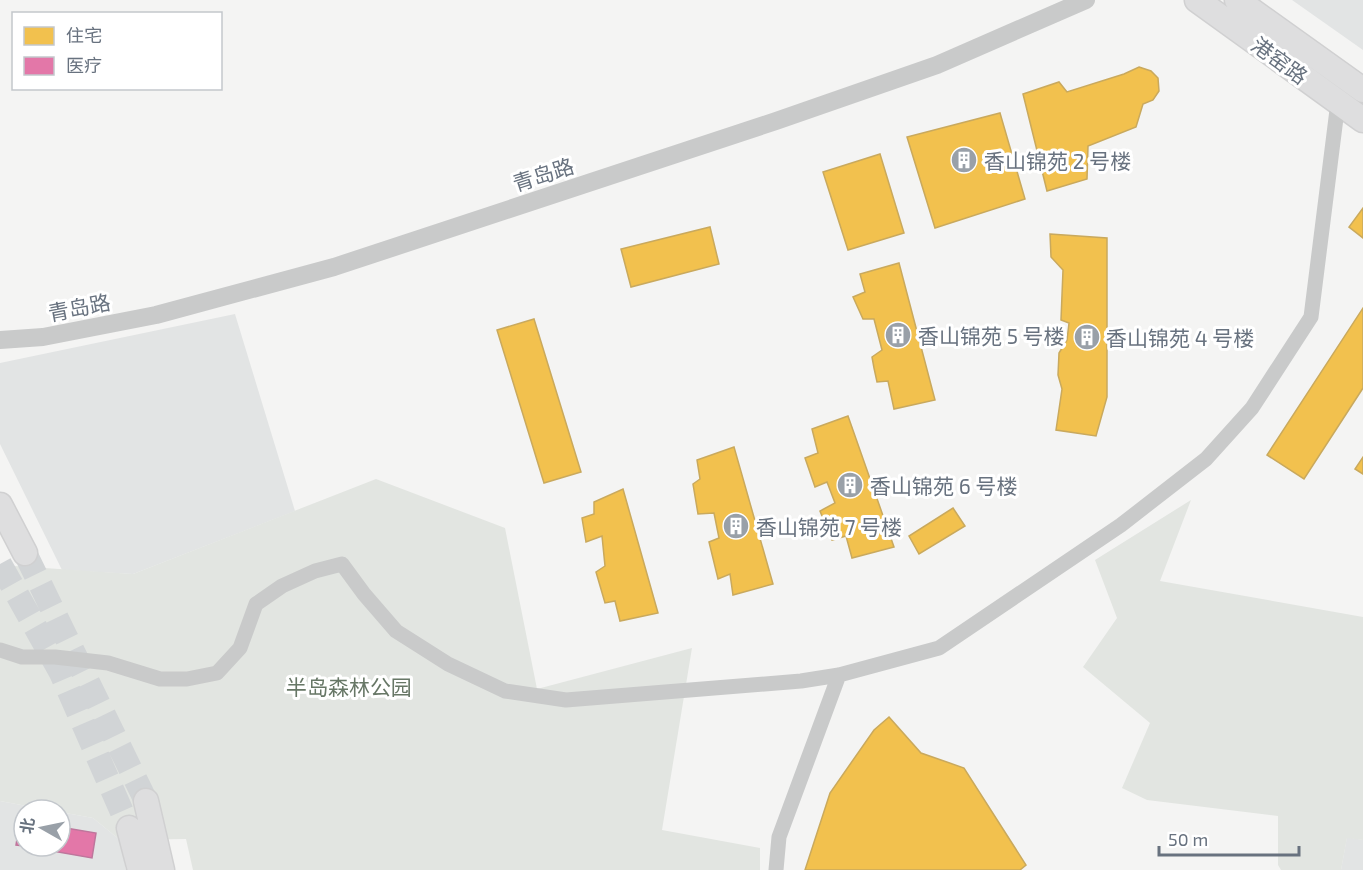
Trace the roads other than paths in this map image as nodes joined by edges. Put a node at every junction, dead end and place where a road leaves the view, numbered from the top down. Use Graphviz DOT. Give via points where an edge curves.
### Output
graph roads {
  1 [pos="1086,0"];
  2 [pos="1197,0"];
  3 [pos="1237,0"];
  4 [pos="1363,90"];
  5 [pos="1338,102"];
  6 [pos="1363,120"];
  7 [pos="0,340"];
  8 [pos="0,505"];
  9 [pos="25,553"];
  10 [pos="0,650"];
  11 [pos="839,675"];
  12 [pos="146,801"];
  13 [pos="129,828"];
  14 [pos="140,870"];
  15 [pos="162,870"];
  16 [pos="776,870"];
  1 -- 7 [label="street, 青岛路" via="937,66 334,267 156,315 43,337"];
  2 -- 5 [label="main road, 港窑路"];
  3 -- 4 [label="main road, 港窑路"];
  5 -- 6 [label="main road, 港窑路"];
  5 -- 11 [label="street" via="1311,317 1252,408 1206,459 1121,525 939,648"];
  8 -- 9 [label="main road"];
  10 -- 11 [label="street" via="22,657 108,663 160,679 217,673 240,648 256,604 282,586 342,564 396,630 448,664 505,691 566,700"];
  11 -- 16 [label="street" via="779,837"];
  12 -- 15 [label="main road"];
  13 -- 14 [label="main road"];
}
